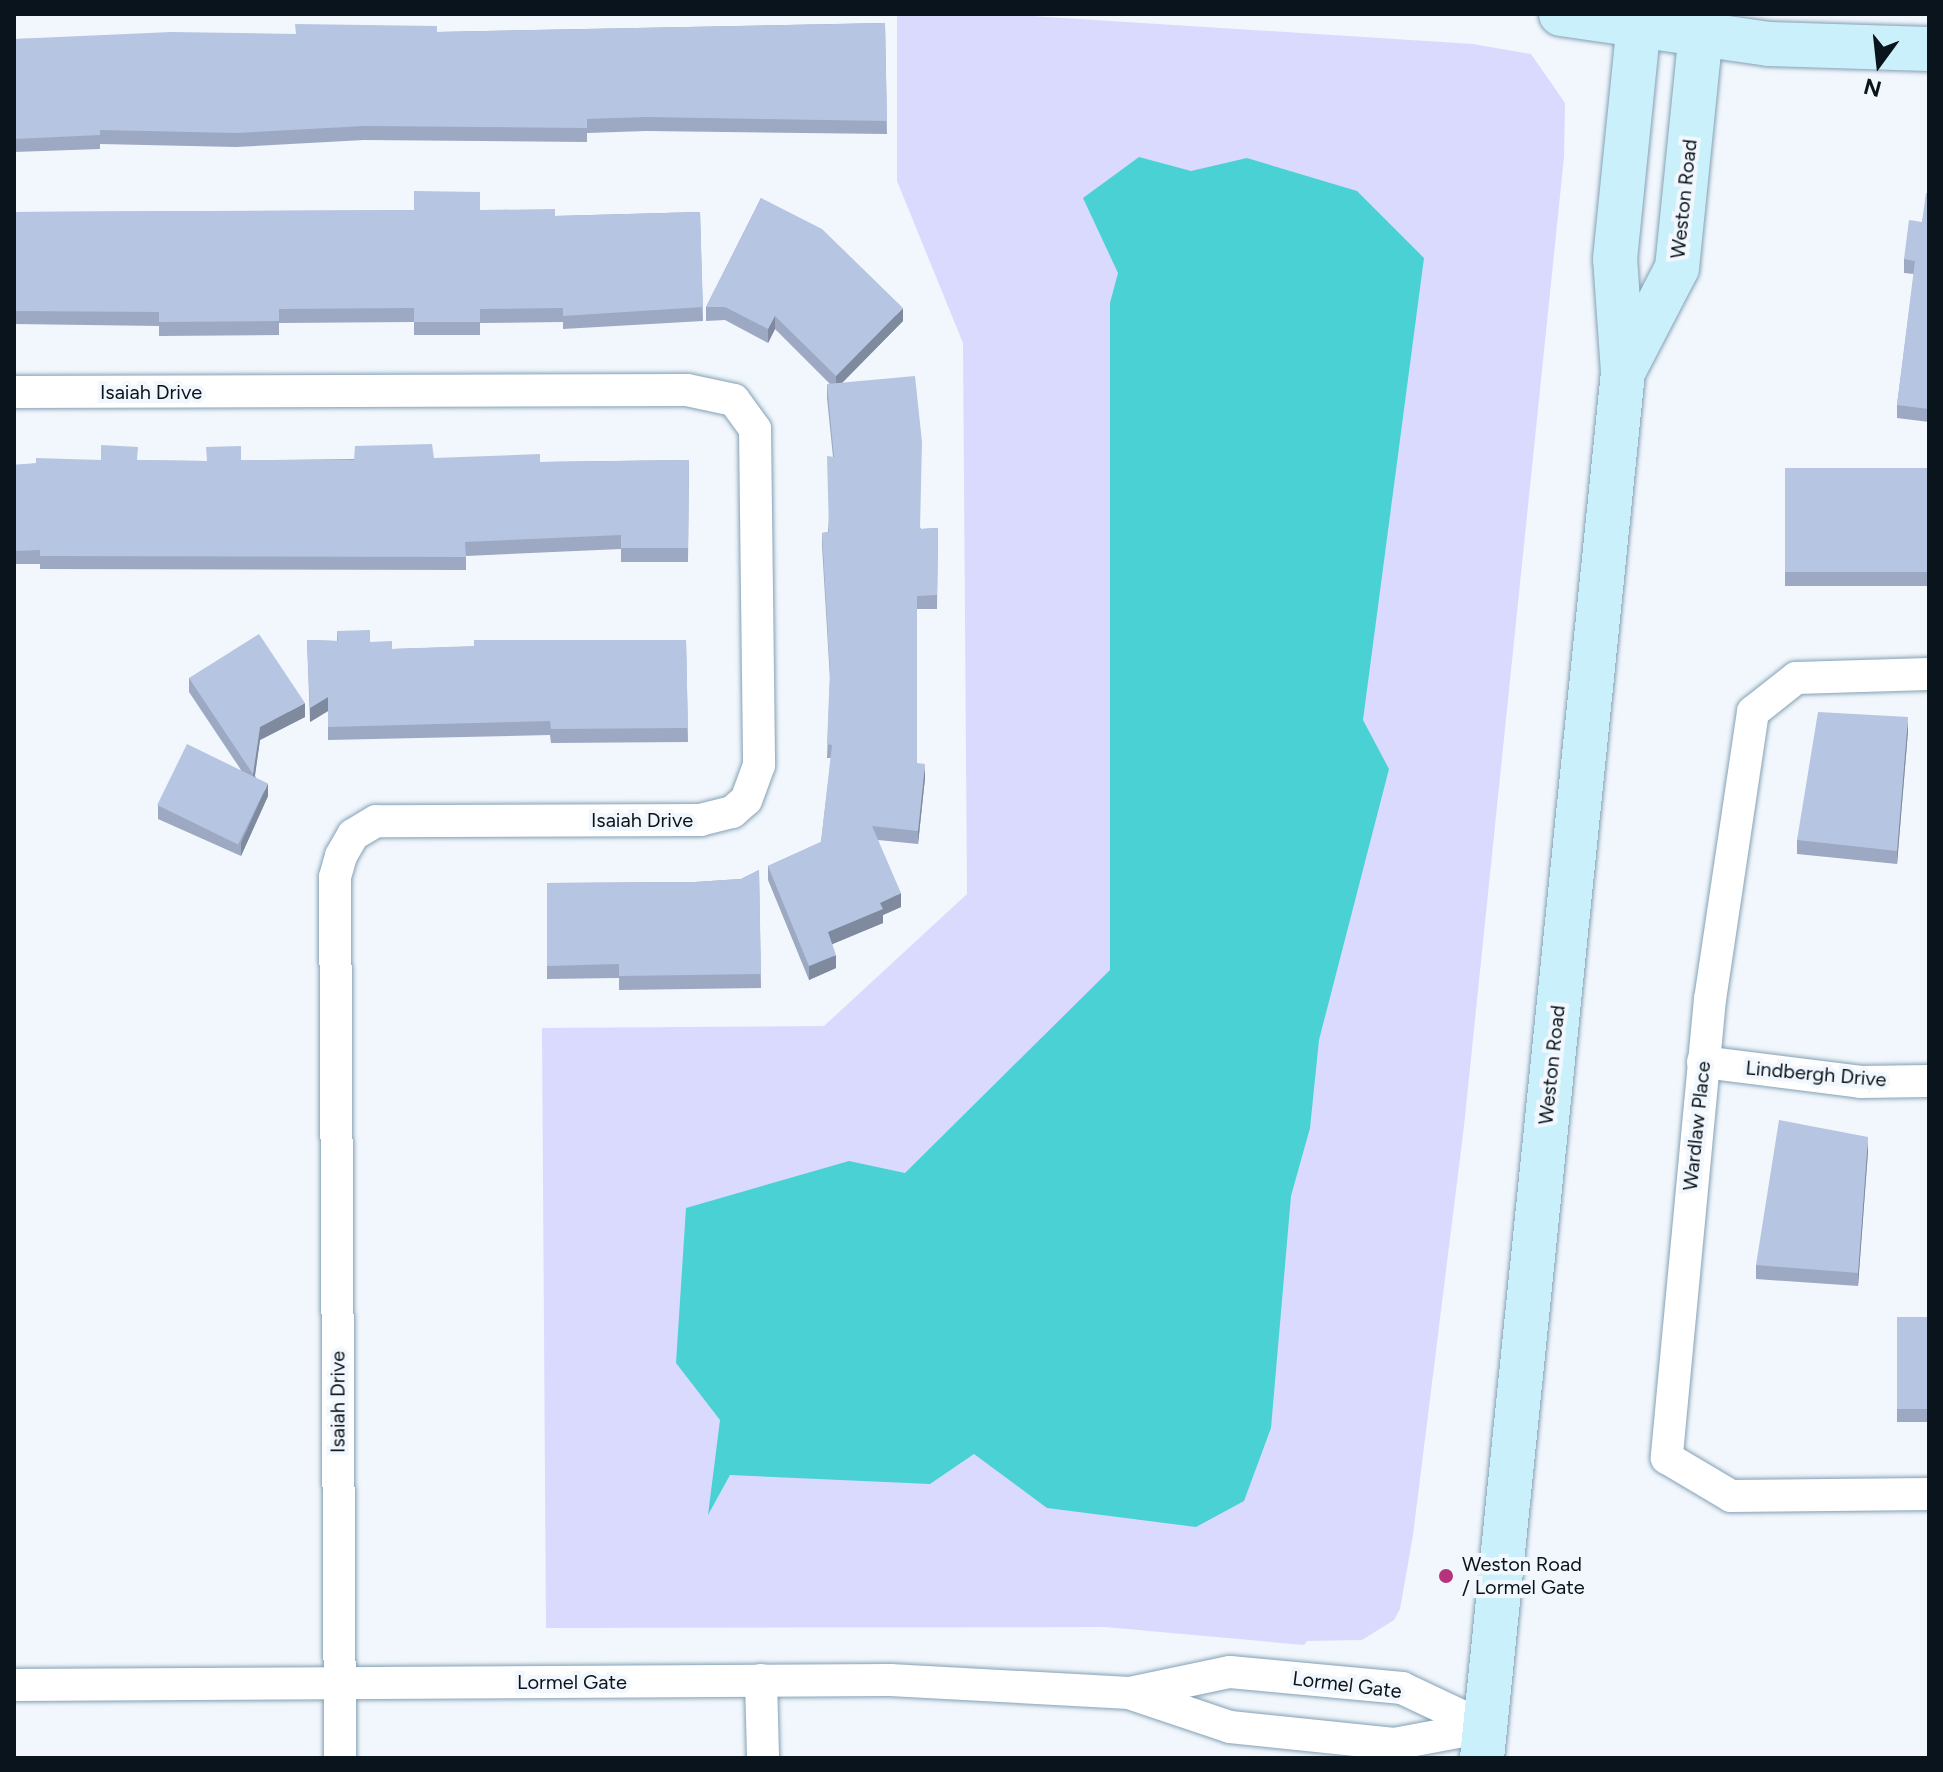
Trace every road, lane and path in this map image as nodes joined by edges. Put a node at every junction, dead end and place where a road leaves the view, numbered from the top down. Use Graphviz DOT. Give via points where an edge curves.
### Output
graph roads {
  1 [pos="1561,14"];
  2 [pos="1639,19"];
  3 [pos="1702,24"];
  4 [pos="1929,49"];
  5 [pos="1623,372"];
  6 [pos="14,392"];
  7 [pos="1929,674"];
  8 [pos="1703,1062"];
  9 [pos="1929,1081"];
  10 [pos="1929,1494"];
  11 [pos="761,1680"];
  12 [pos="340,1684"];
  13 [pos="14,1685"];
  14 [pos="1130,1693"];
  15 [pos="1483,1743"];
  16 [pos="340,1758"];
  17 [pos="763,1758"];
  1 -- 2 [label="main road"];
  2 -- 3 [label="main road"];
  2 -- 5 [label="main road, Weston Road" via="1615,259"];
  3 -- 4 [label="main road" via="1769,44"];
  3 -- 5 [label="main road, Weston Road" via="1677,268"];
  5 -- 15 [label="main road, Weston Road"];
  6 -- 12 [label="street, Isaiah Drive" via="687,390 734,400 755,429 759,765 746,800 732,812 701,820 376,821 353,835 341,856 335,877"];
  7 -- 8 [label="street, Wardlaw Place" via="1796,678 1753,712"];
  8 -- 9 [label="street, Lindbergh Drive" via="1861,1082"];
  8 -- 10 [label="street, Wardlaw Place" via="1667,1458 1731,1496"];
  11 -- 12 [label="street, Lormel Gate"];
  11 -- 14 [label="street, Lormel Gate" via="890,1680"];
  11 -- 17 [label="street"];
  12 -- 13 [label="street, Lormel Gate"];
  12 -- 16 [label="street, Isaiah Drive"];
  14 -- 15 [label="street, Lormel Gate" via="1230,1727 1394,1744"];
  14 -- 15 [label="street, Lormel Gate" via="1230,1672 1402,1688"];
}
